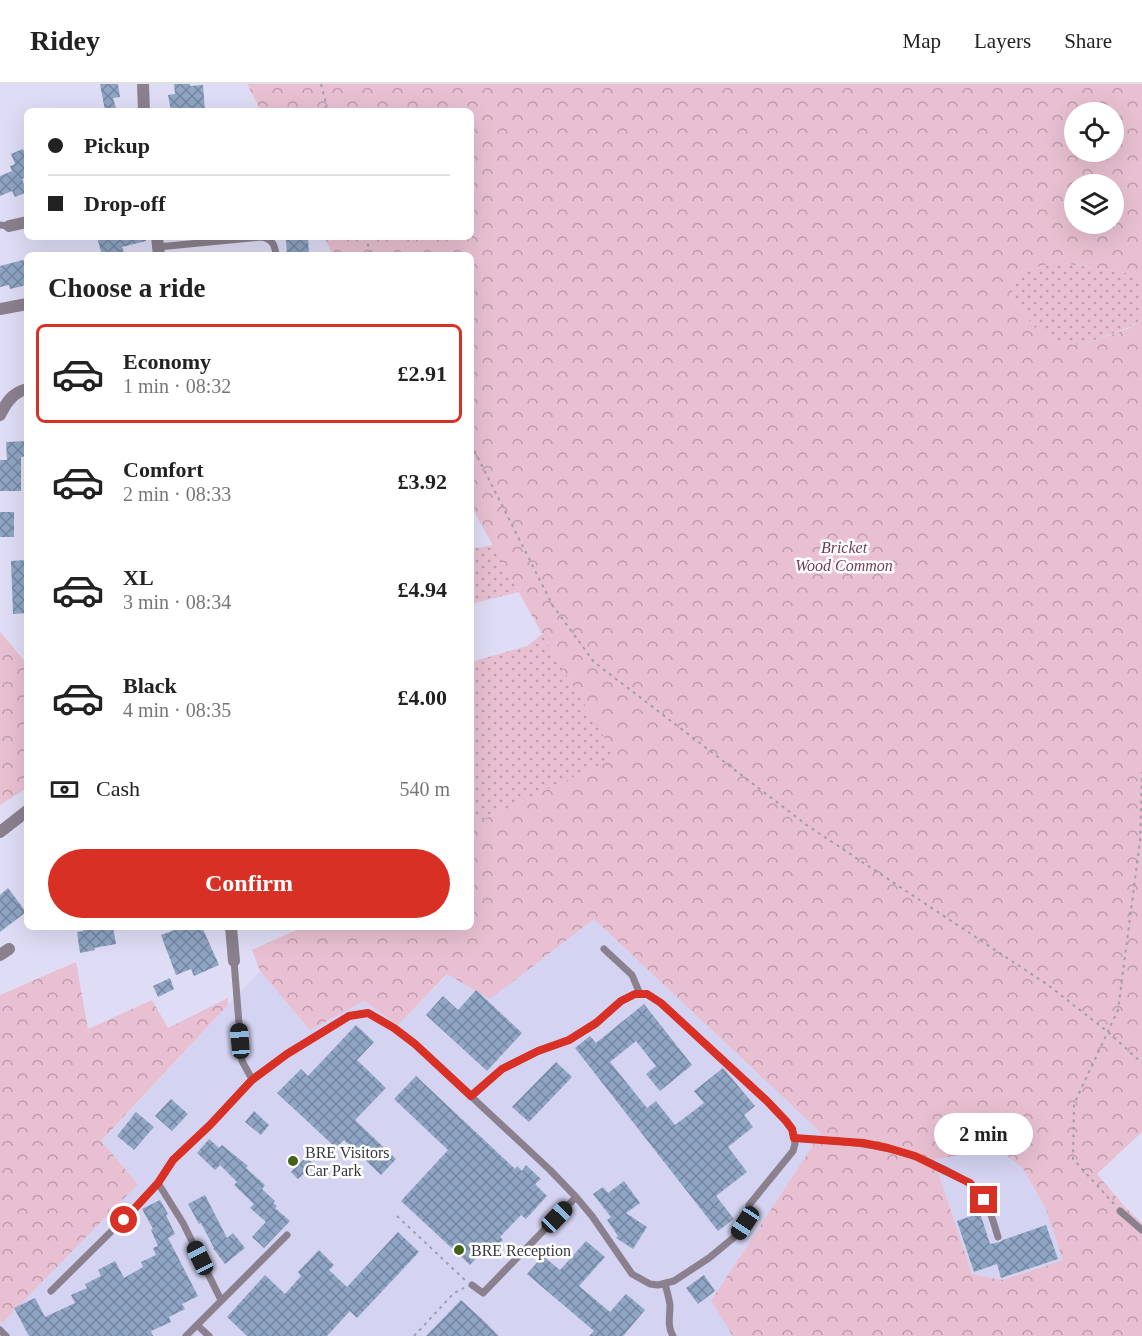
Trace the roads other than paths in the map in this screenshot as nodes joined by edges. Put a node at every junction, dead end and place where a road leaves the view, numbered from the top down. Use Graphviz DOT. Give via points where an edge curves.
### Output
graph roads {
  1 [pos="143,84"];
  2 [pos="144,108"];
  3 [pos="24,222"];
  4 [pos="4,225"];
  5 [pos="227,240"];
  6 [pos="158,246"];
  7 [pos="24,305"];
  8 [pos="0,309"];
  9 [pos="24,389"];
  10 [pos="0,415"];
  11 [pos="24,813"];
  12 [pos="0,832"];
  13 [pos="231,930"];
  14 [pos="604,950"];
  15 [pos="234,961"];
  16 [pos="640,994"];
  17 [pos="252,1080"];
  18 [pos="471,1096"];
  19 [pos="794,1138"];
  20 [pos="158,1183"];
  21 [pos="576,1197"];
  22 [pos="1120,1211"];
  23 [pos="1142,1230"];
  24 [pos="286,1235"];
  25 [pos="998,1236"];
  26 [pos="665,1284"];
  27 [pos="472,1286"];
  28 [pos="51,1291"];
  29 [pos="221,1300"];
  30 [pos="197,1325"];
  31 [pos="0,1329"];
  32 [pos="6,1336"];
  33 [pos="186,1336"];
  34 [pos="209,1336"];
  35 [pos="673,1336"];
  1 -- 2 [label="street"];
  3 -- 4 [label="street"];
  5 -- 6 [label="lane"];
  7 -- 8 [label="street"];
  9 -- 10 [label="street" via="7,402"];
  11 -- 12 [label="street"];
  13 -- 15 [label="street"];
  14 -- 16 [label="lane" via="632,975"];
  15 -- 17 [label="lane" via="242,1061"];
  16 -- 18 [label="lane" via="621,1001 569,1040 502,1069"];
  16 -- 19 [label="lane" via="661,1003 767,1101 792,1129"];
  17 -- 18 [label="lane" via="349,1016 368,1013 415,1044"];
  17 -- 20 [label="lane" via="173,1160"];
  18 -- 21 [label="lane"];
  19 -- 25 [label="lane" via="863,1143 934,1164 970,1183 984,1200"];
  19 -- 26 [label="lane" via="793,1151 749,1205 738,1234 685,1275"];
  20 -- 28 [label="lane"];
  20 -- 29 [label="lane" via="183,1223"];
  21 -- 26 [label="lane" via="632,1274 650,1284"];
  21 -- 27 [label="lane" via="483,1293"];
  22 -- 23 [label="lane"];
  24 -- 29 [label="lane"];
  26 -- 35 [label="lane"];
  29 -- 30 [label="lane"];
  30 -- 33 [label="lane"];
  30 -- 34 [label="lane"];
  31 -- 32 [label="lane"];
}
